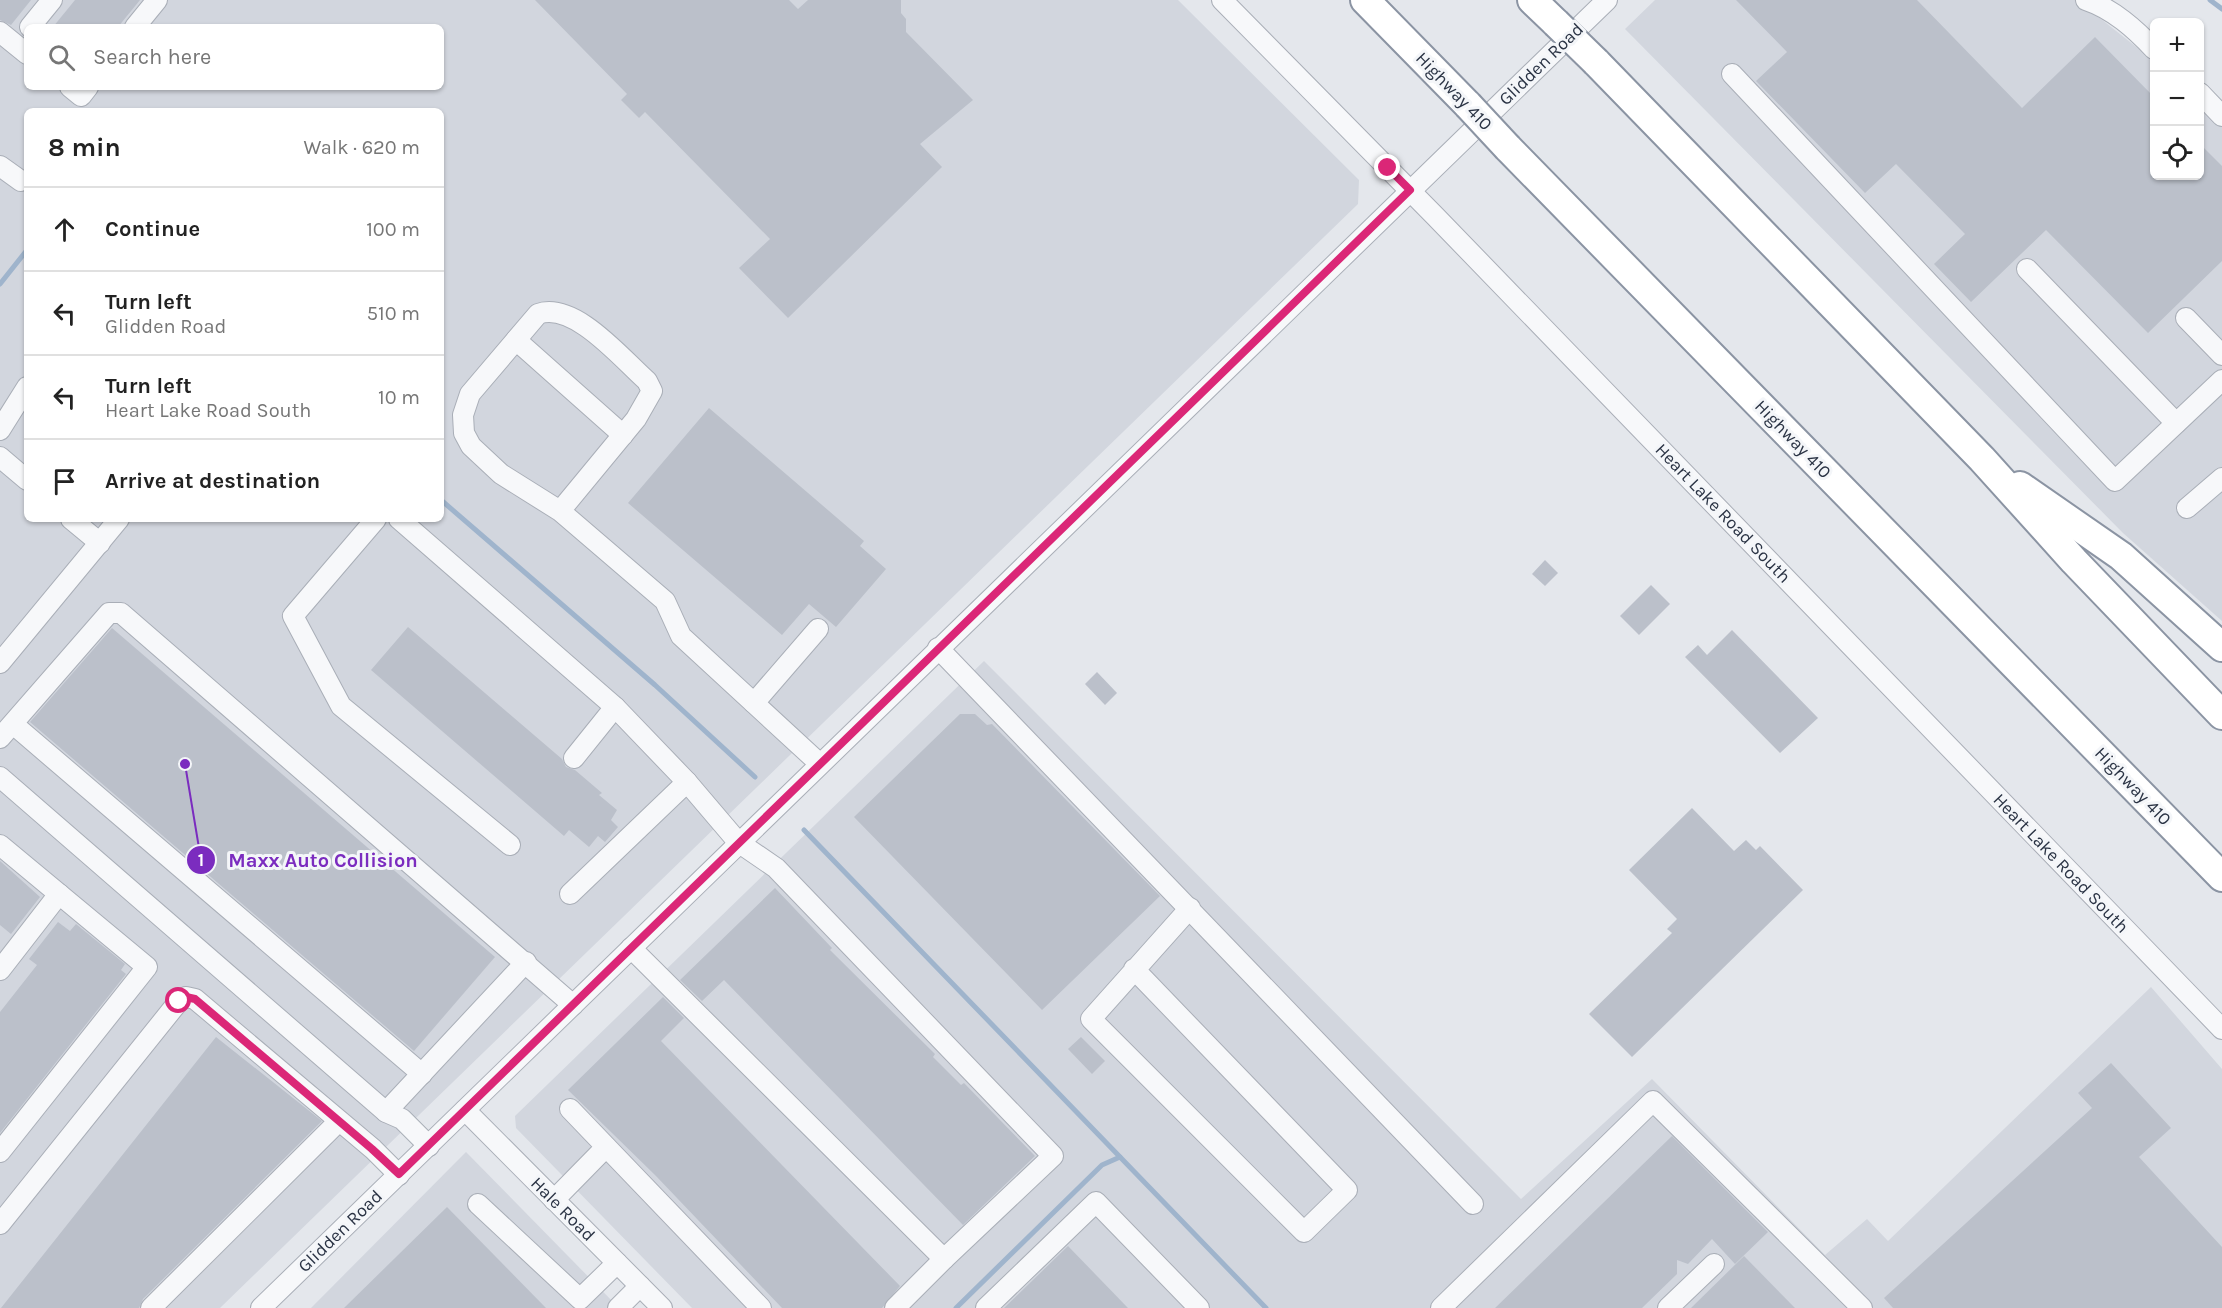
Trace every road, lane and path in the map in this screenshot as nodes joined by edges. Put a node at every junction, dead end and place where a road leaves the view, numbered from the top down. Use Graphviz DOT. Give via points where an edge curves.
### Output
graph roads {
  1 [pos="51,0"];
  2 [pos="157,0"];
  3 [pos="1222,0"];
  4 [pos="1365,0"];
  5 [pos="1532,0"];
  6 [pos="1607,0"];
  7 [pos="2086,0"];
  8 [pos="32,24"];
  9 [pos="137,24"];
  10 [pos="0,32"];
  11 [pos="23,43"];
  12 [pos="2150,45"];
  13 [pos="1732,74"];
  14 [pos="74,90"];
  15 [pos="86,90"];
  16 [pos="2204,98"];
  17 [pos="2222,116"];
  18 [pos="0,166"];
  19 [pos="21,181"];
  20 [pos="1410,190"];
  21 [pos="2027,269"];
  22 [pos="2186,318"];
  23 [pos="516,340"];
  24 [pos="2222,356"];
  25 [pos="2222,380"];
  26 [pos="24,392"];
  27 [pos="2176,423"];
  28 [pos="0,430"];
  29 [pos="623,435"];
  30 [pos="0,457"];
  31 [pos="1982,459"];
  32 [pos="24,477"];
  33 [pos="2222,478"];
  34 [pos="2187,508"];
  35 [pos="560,511"];
  36 [pos="75,522"];
  37 [pos="117,522"];
  38 [pos="373,522"];
  39 [pos="402,522"];
  40 [pos="100,543"];
  41 [pos="818,629"];
  42 [pos="2222,647"];
  43 [pos="938,648"];
  44 [pos="0,663"];
  45 [pos="754,703"];
  46 [pos="615,707"];
  47 [pos="2222,714"];
  48 [pos="6,731"];
  49 [pos="574,758"];
  50 [pos="819,763"];
  51 [pos="0,777"];
  52 [pos="687,782"];
  53 [pos="738,842"];
  54 [pos="0,845"];
  55 [pos="510,845"];
  56 [pos="2222,877"];
  57 [pos="59,894"];
  58 [pos="570,894"];
  59 [pos="1190,908"];
  60 [pos="631,948"];
  61 [pos="526,962"];
  62 [pos="1134,969"];
  63 [pos="0,970"];
  64 [pos="573,1005"];
  65 [pos="2222,1029"];
  66 [pos="422,1074"];
  67 [pos="465,1110"];
  68 [pos="570,1110"];
  69 [pos="386,1112"];
  70 [pos="339,1121"];
  71 [pos="429,1146"];
  72 [pos="606,1147"];
  73 [pos="0,1152"];
  74 [pos="399,1174"];
  75 [pos="554,1200"];
  76 [pos="478,1204"];
  77 [pos="1473,1204"];
  78 [pos="0,1224"];
  79 [pos="944,1259"];
  80 [pos="617,1263"];
  81 [pos="1714,1264"];
  82 [pos="640,1286"];
  83 [pos="270,1305"];
  84 [pos="151,1308"];
  85 [pos="618,1308"];
  86 [pos="662,1308"];
  87 [pos="761,1308"];
  88 [pos="895,1308"];
  89 [pos="986,1308"];
  90 [pos="1199,1308"];
  91 [pos="1441,1308"];
  92 [pos="1668,1308"];
  93 [pos="1862,1308"];
  1 -- 8 [label="street"];
  2 -- 9 [label="street"];
  3 -- 20 [label="street, Heart Lake Road South"];
  4 -- 56 [label="highway, Highway 410, bridge"];
  5 -- 31 [label="highway, bridge"];
  6 -- 20 [label="street, Glidden Road"];
  7 -- 12 [label="street" via="2135,30"];
  10 -- 11 [label="street"];
  13 -- 27 [label="street" via="2115,481"];
  14 -- 15 [label="street" via="81,96"];
  16 -- 17 [label="street"];
  18 -- 19 [label="street"];
  20 -- 43 [label="street, Glidden Road"];
  20 -- 65 [label="street, Heart Lake Road South"];
  21 -- 27 [label="street"];
  22 -- 24 [label="street"];
  23 -- 29 [label="street"];
  23 -- 29 [label="street" via="538,314 549,309 579,321 646,381 652,391"];
  23 -- 35 [label="street" via="470,394 463,415 464,433 471,446 501,474"];
  25 -- 27 [label="street"];
  26 -- 28 [label="street"];
  29 -- 35 [label="street"];
  30 -- 32 [label="street"];
  31 -- 42 [label="highway" via="2121,555"];
  31 -- 47 [label="highway" via="2073,561"];
  33 -- 34 [label="street"];
  35 -- 45 [label="street" via="665,601 681,636"];
  36 -- 40 [label="street"];
  37 -- 40 [label="street"];
  38 -- 55 [label="street" via="293,616 342,706"];
  39 -- 46 [label="street"];
  40 -- 44 [label="street"];
  41 -- 45 [label="street"];
  43 -- 50 [label="street, Glidden Road"];
  43 -- 59 [label="street"];
  45 -- 50 [label="street"];
  46 -- 49 [label="street"];
  46 -- 52 [label="street"];
  48 -- 61 [label="street" via="109,613 121,613"];
  48 -- 66 [label="street"];
  50 -- 53 [label="street, Glidden Road"];
  51 -- 69 [label="street"];
  52 -- 53 [label="street"];
  52 -- 58 [label="street"];
  53 -- 60 [label="street, Glidden Road"];
  53 -- 79 [label="street" via="776,868 1053,1156"];
  54 -- 57 [label="street"];
  57 -- 63 [label="street"];
  57 -- 73 [label="street" via="147,967"];
  59 -- 62 [label="street"];
  59 -- 77 [label="street"];
  60 -- 64 [label="street, Glidden Road"];
  60 -- 79 [label="street"];
  61 -- 64 [label="street"];
  61 -- 66 [label="street"];
  62 -- 62 [label="street" via="1092,1019 1304,1232 1347,1190"];
  64 -- 67 [label="street, Glidden Road"];
  66 -- 69 [label="street"];
  67 -- 71 [label="street, Glidden Road"];
  67 -- 75 [label="street, Hale Road"];
  68 -- 72 [label="street"];
  69 -- 71 [label="street" via="402,1119"];
  70 -- 74 [label="street"];
  70 -- 78 [label="street" via="195,999 186,997"];
  70 -- 84 [label="street"];
  71 -- 74 [label="street, Glidden Road"];
  72 -- 75 [label="street"];
  72 -- 87 [label="street"];
  74 -- 83 [label="street, Glidden Road"];
  75 -- 80 [label="street, Hale Road"];
  76 -- 80 [label="street" via="580,1299"];
  79 -- 88 [label="street"];
  80 -- 82 [label="street, Hale Road"];
  81 -- 92 [label="street"];
  82 -- 85 [label="street"];
  82 -- 86 [label="street, Hale Road"];
  89 -- 90 [label="street" via="1096,1202"];
  91 -- 93 [label="street" via="1653,1101"];
}
